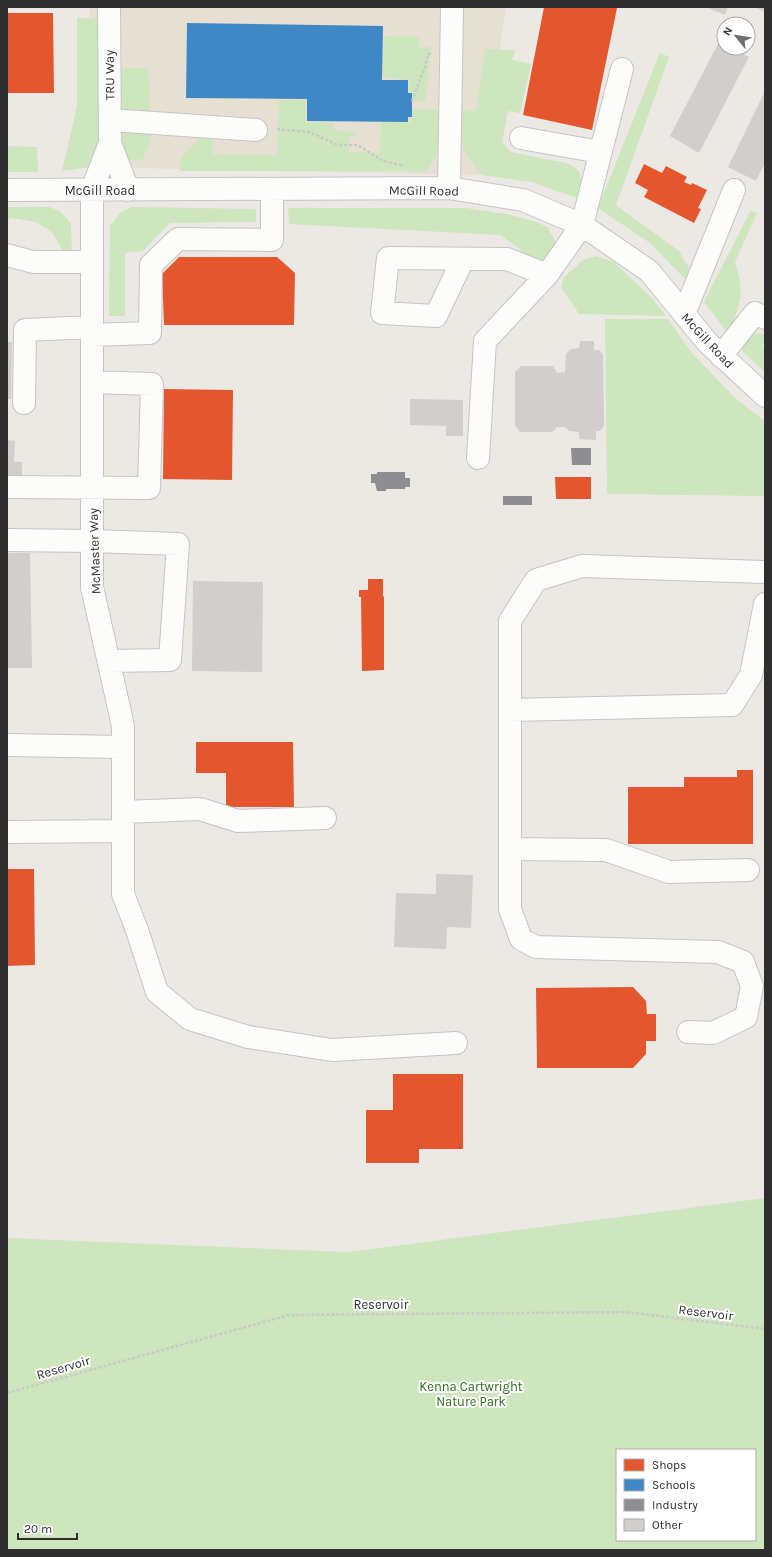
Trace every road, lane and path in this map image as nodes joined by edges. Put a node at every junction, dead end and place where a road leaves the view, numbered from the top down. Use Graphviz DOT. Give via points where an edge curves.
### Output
graph roads {
  1 [pos="109,7"];
  2 [pos="452,8"];
  3 [pos="428,54"];
  4 [pos="622,69"];
  5 [pos="412,101"];
  6 [pos="110,120"];
  7 [pos="267,130"];
  8 [pos="521,138"];
  9 [pos="110,142"];
  10 [pos="600,152"];
  11 [pos="406,167"];
  12 [pos="449,188"];
  13 [pos="7,190"];
  14 [pos="92,190"];
  15 [pos="128,190"];
  16 [pos="272,190"];
  17 [pos="734,190"];
  18 [pos="582,225"];
  19 [pos="7,255"];
  20 [pos="464,259"];
  21 [pos="92,262"];
  22 [pos="547,274"];
  23 [pos="684,314"];
  24 [pos="765,318"];
  25 [pos="92,331"];
  26 [pos="721,356"];
  27 [pos="92,382"];
  28 [pos="765,396"];
  29 [pos="24,403"];
  30 [pos="478,458"];
  31 [pos="7,487"];
  32 [pos="92,487"];
  33 [pos="7,540"];
  34 [pos="92,541"];
  35 [pos="765,572"];
  36 [pos="765,604"];
  37 [pos="109,661"];
  38 [pos="510,710"];
  39 [pos="7,745"];
  40 [pos="123,747"];
  41 [pos="325,818"];
  42 [pos="123,821"];
  43 [pos="7,832"];
  44 [pos="510,849"];
  45 [pos="748,870"];
  46 [pos="688,1032"];
  47 [pos="456,1043"];
  48 [pos="765,1329"];
  49 [pos="7,1393"];
  1 -- 6 [label="street, TRU Way"];
  2 -- 12 [label="street"];
  3 -- 5 [label="path"];
  4 -- 10 [label="street"];
  6 -- 7 [label="street"];
  6 -- 9 [label="street, TRU Way"];
  7 -- 11 [label="path" via="309,132 338,145 358,145 383,161"];
  8 -- 10 [label="street"];
  9 -- 14 [label="street"];
  9 -- 15 [label="street"];
  10 -- 18 [label="street"];
  12 -- 16 [label="street, McGill Road"];
  12 -- 18 [label="street, McGill Road" via="523,200"];
  13 -- 14 [label="street, McGill Road"];
  14 -- 15 [label="street, McGill Road"];
  14 -- 21 [label="street, McMaster Way"];
  15 -- 16 [label="street, McGill Road"];
  16 -- 25 [label="street" via="272,240 178,239 151,265 150,333"];
  17 -- 23 [label="street"];
  18 -- 22 [label="street"];
  18 -- 23 [label="street, McGill Road" via="649,271"];
  19 -- 21 [label="street" via="33,262"];
  20 -- 22 [label="street" via="507,259"];
  21 -- 25 [label="street, McMaster Way"];
  22 -- 30 [label="street" via="485,341"];
  23 -- 26 [label="street, McGill Road"];
  24 -- 26 [label="street" via="755,313"];
  25 -- 27 [label="street, McMaster Way"];
  25 -- 29 [label="street" via="25,330"];
  26 -- 28 [label="street, McGill Road"];
  27 -- 32 [label="street, McMaster Way"];
  27 -- 32 [label="street" via="152,384 149,488"];
  31 -- 32 [label="street"];
  32 -- 34 [label="street, McMaster Way"];
  33 -- 34 [label="street"];
  34 -- 37 [label="street, McMaster Way" via="92,587"];
  34 -- 37 [label="street" via="178,544 170,660"];
  35 -- 38 [label="street" via="582,566 536,580 510,621"];
  36 -- 38 [label="street" via="751,675 732,704"];
  37 -- 40 [label="street, McMaster Way" via="123,726"];
  38 -- 44 [label="street"];
  39 -- 40 [label="street"];
  40 -- 42 [label="street, McMaster Way"];
  41 -- 42 [label="street" via="238,821 200,808"];
  42 -- 43 [label="street"];
  42 -- 47 [label="street, McMaster Way" via="124,894 157,992 190,1019 248,1036 332,1050"];
  44 -- 45 [label="street" via="606,850 669,872"];
  44 -- 46 [label="street" via="510,909 521,939 536,947 718,952 742,962 752,986 746,1017 713,1033"];
  48 -- 49 [label="path, Reservoir" via="626,1312 289,1315"];
}
